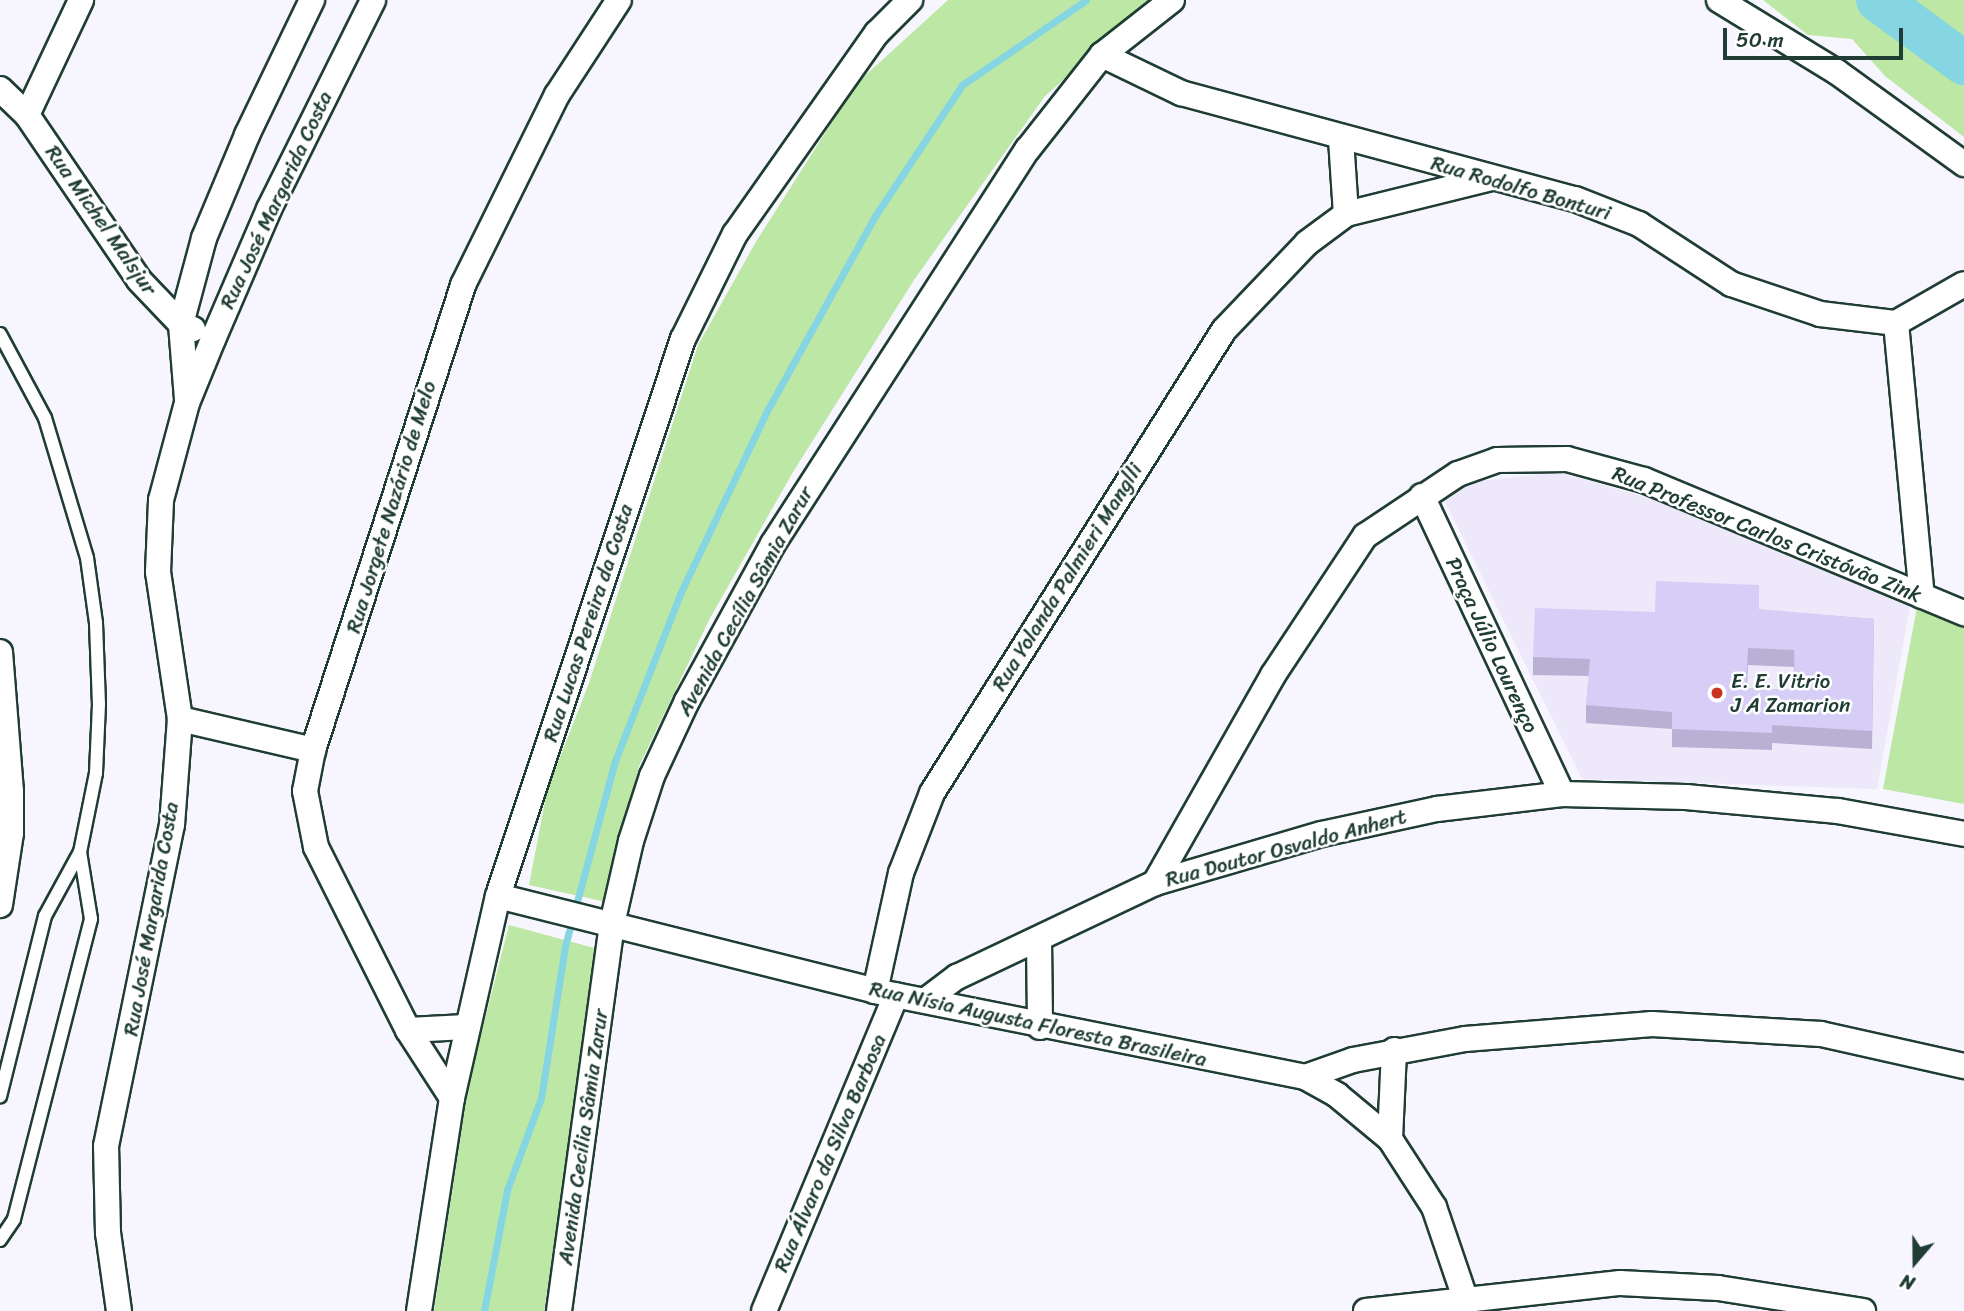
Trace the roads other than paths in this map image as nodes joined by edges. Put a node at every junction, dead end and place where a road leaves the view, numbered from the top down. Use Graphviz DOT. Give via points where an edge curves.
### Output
graph roads {
  1 [pos="81,0"];
  2 [pos="312,0"];
  3 [pos="373,0"];
  4 [pos="619,0"];
  5 [pos="910,0"];
  6 [pos="1171,0"];
  7 [pos="1719,0"];
  8 [pos="1102,55"];
  9 [pos="0,89"];
  10 [pos="27,115"];
  11 [pos="1341,139"];
  12 [pos="1964,164"];
  13 [pos="1492,178"];
  14 [pos="1346,214"];
  15 [pos="1964,284"];
  16 [pos="1896,323"];
  17 [pos="181,324"];
  18 [pos="0,334"];
  19 [pos="214,337"];
  20 [pos="187,403"];
  21 [pos="1422,496"];
  22 [pos="1922,596"];
  23 [pos="1964,613"];
  24 [pos="0,652"];
  25 [pos="180,719"];
  26 [pos="313,750"];
  27 [pos="6,790"];
  28 [pos="1562,794"];
  29 [pos="1964,834"];
  30 [pos="80,852"];
  31 [pos="1155,883"];
  32 [pos="498,897"];
  33 [pos="0,905"];
  34 [pos="603,922"];
  35 [pos="1039,940"];
  36 [pos="885,993"];
  37 [pos="926,1000"];
  38 [pos="466,1027"];
  39 [pos="1040,1027"];
  40 [pos="408,1030"];
  41 [pos="1394,1050"];
  42 [pos="1964,1066"];
  43 [pos="1305,1077"];
  44 [pos="0,1096"];
  45 [pos="452,1098"];
  46 [pos="1390,1139"];
  47 [pos="0,1240"];
  48 [pos="1465,1298"];
  49 [pos="119,1311"];
  50 [pos="419,1311"];
  51 [pos="559,1311"];
  52 [pos="764,1311"];
  53 [pos="1366,1311"];
  54 [pos="1863,1311"];
  1 -- 10 [label="street"];
  2 -- 17 [label="street, Rua José Margarida Costa" via="204,238"];
  3 -- 19 [label="street, Rua José Margarida Costa" via="269,209"];
  4 -- 26 [label="street, Rua Jorgete Nazário de Melo" via="557,94 463,285"];
  5 -- 32 [label="street, Rua Lucas Pereira da Costa" via="877,33 735,234 683,339"];
  6 -- 8 [label="street, Avenida Cecília Sâmia Zarur"];
  7 -- 12 [label="street" via="1837,72"];
  8 -- 11 [label="street, Rua Rodolfo Bonturi" via="1181,93"];
  8 -- 34 [label="street, Avenida Cecília Sâmia Zarur" via="1028,149 773,544 687,701 652,776"];
  9 -- 10 [label="street, Rua Michel Malsjur"];
  10 -- 17 [label="street, Rua Michel Malsjur" via="139,281"];
  11 -- 13 [label="street, Rua Rodolfo Bonturi"];
  11 -- 14 [label="street"];
  13 -- 14 [label="street, Rua Yolanda Palmieri Manglli"];
  13 -- 16 [label="street, Rua Rodolfo Bonturi" via="1575,199 1639,224 1731,284 1780,303 1820,314"];
  14 -- 36 [label="street, Rua Yolanda Palmieri Manglli" via="1307,243 1224,330 932,793 901,873"];
  15 -- 16 [label="street"];
  16 -- 22 [label="street"];
  17 -- 19 [label="street, Rua Michel Malsjur"];
  17 -- 20 [label="street, Rua José Margarida Costa"];
  18 -- 30 [label="lane" via="45,418 87,558 96,624 99,704 96,773"];
  19 -- 20 [label="street, Rua José Margarida Costa"];
  20 -- 25 [label="street, Rua José Margarida Costa" via="161,500 158,536"];
  21 -- 22 [label="street, Rua Professor Carlos Cristóvão Zink" via="1458,474 1497,460 1567,459 1644,480"];
  21 -- 28 [label="street, Praça Júlio Lourenço"];
  21 -- 31 [label="street, Rua Professor Carlos Cristóvão Zink" via="1365,536 1273,675"];
  22 -- 23 [label="street, Rua Professor Carlos Cristóvão Zink"];
  24 -- 27 [label="street"];
  25 -- 26 [label="street"];
  25 -- 49 [label="street, Rua José Margarida Costa" via="172,825 106,1146 108,1233"];
  26 -- 40 [label="street, Rua Jorgete Nazário de Melo" via="305,791 316,847"];
  27 -- 33 [label="street" via="10,833"];
  28 -- 29 [label="street, Rua Doutor Osvaldo Anhert" via="1765,803"];
  28 -- 31 [label="street, Rua Doutor Osvaldo Anhert" via="1372,822"];
  30 -- 44 [label="lane" via="45,916"];
  30 -- 47 [label="lane" via="91,919 14,1219"];
  31 -- 35 [label="street, Rua Doutor Osvaldo Anhert"];
  32 -- 34 [label="street, Rua Nísia Augusta Floresta Brasileira"];
  32 -- 38 [label="street, Rua Lucas Pereira da Costa"];
  34 -- 36 [label="street, Rua Nísia Augusta Floresta Brasileira"];
  34 -- 51 [label="street, Avenida Cecília Sâmia Zarur"];
  35 -- 37 [label="street, Rua Doutor Osvaldo Anhert" via="957,977"];
  35 -- 39 [label="street"];
  36 -- 37 [label="street, Rua Nísia Augusta Floresta Brasileira"];
  36 -- 52 [label="street, Rua Álvaro da Silva Barbosa"];
  37 -- 39 [label="street, Rua Nísia Augusta Floresta Brasileira"];
  38 -- 40 [label="street"];
  38 -- 45 [label="street, Rua Lucas Pereira da Costa"];
  39 -- 43 [label="street, Rua Nísia Augusta Floresta Brasileira"];
  40 -- 45 [label="street, Rua Jorgete Nazário de Melo"];
  41 -- 42 [label="street" via="1525,1031 1652,1024 1821,1034"];
  41 -- 43 [label="street"];
  41 -- 46 [label="street"];
  43 -- 46 [label="street, Rua Nísia Augusta Floresta Brasileira" via="1337,1095"];
  45 -- 50 [label="street, Rua Lucas Pereira da Costa"];
  46 -- 48 [label="street, Rua Nísia Augusta Floresta Brasileira" via="1434,1207"];
  48 -- 53 [label="street"];
  48 -- 54 [label="street" via="1620,1283 1718,1288"];
}
